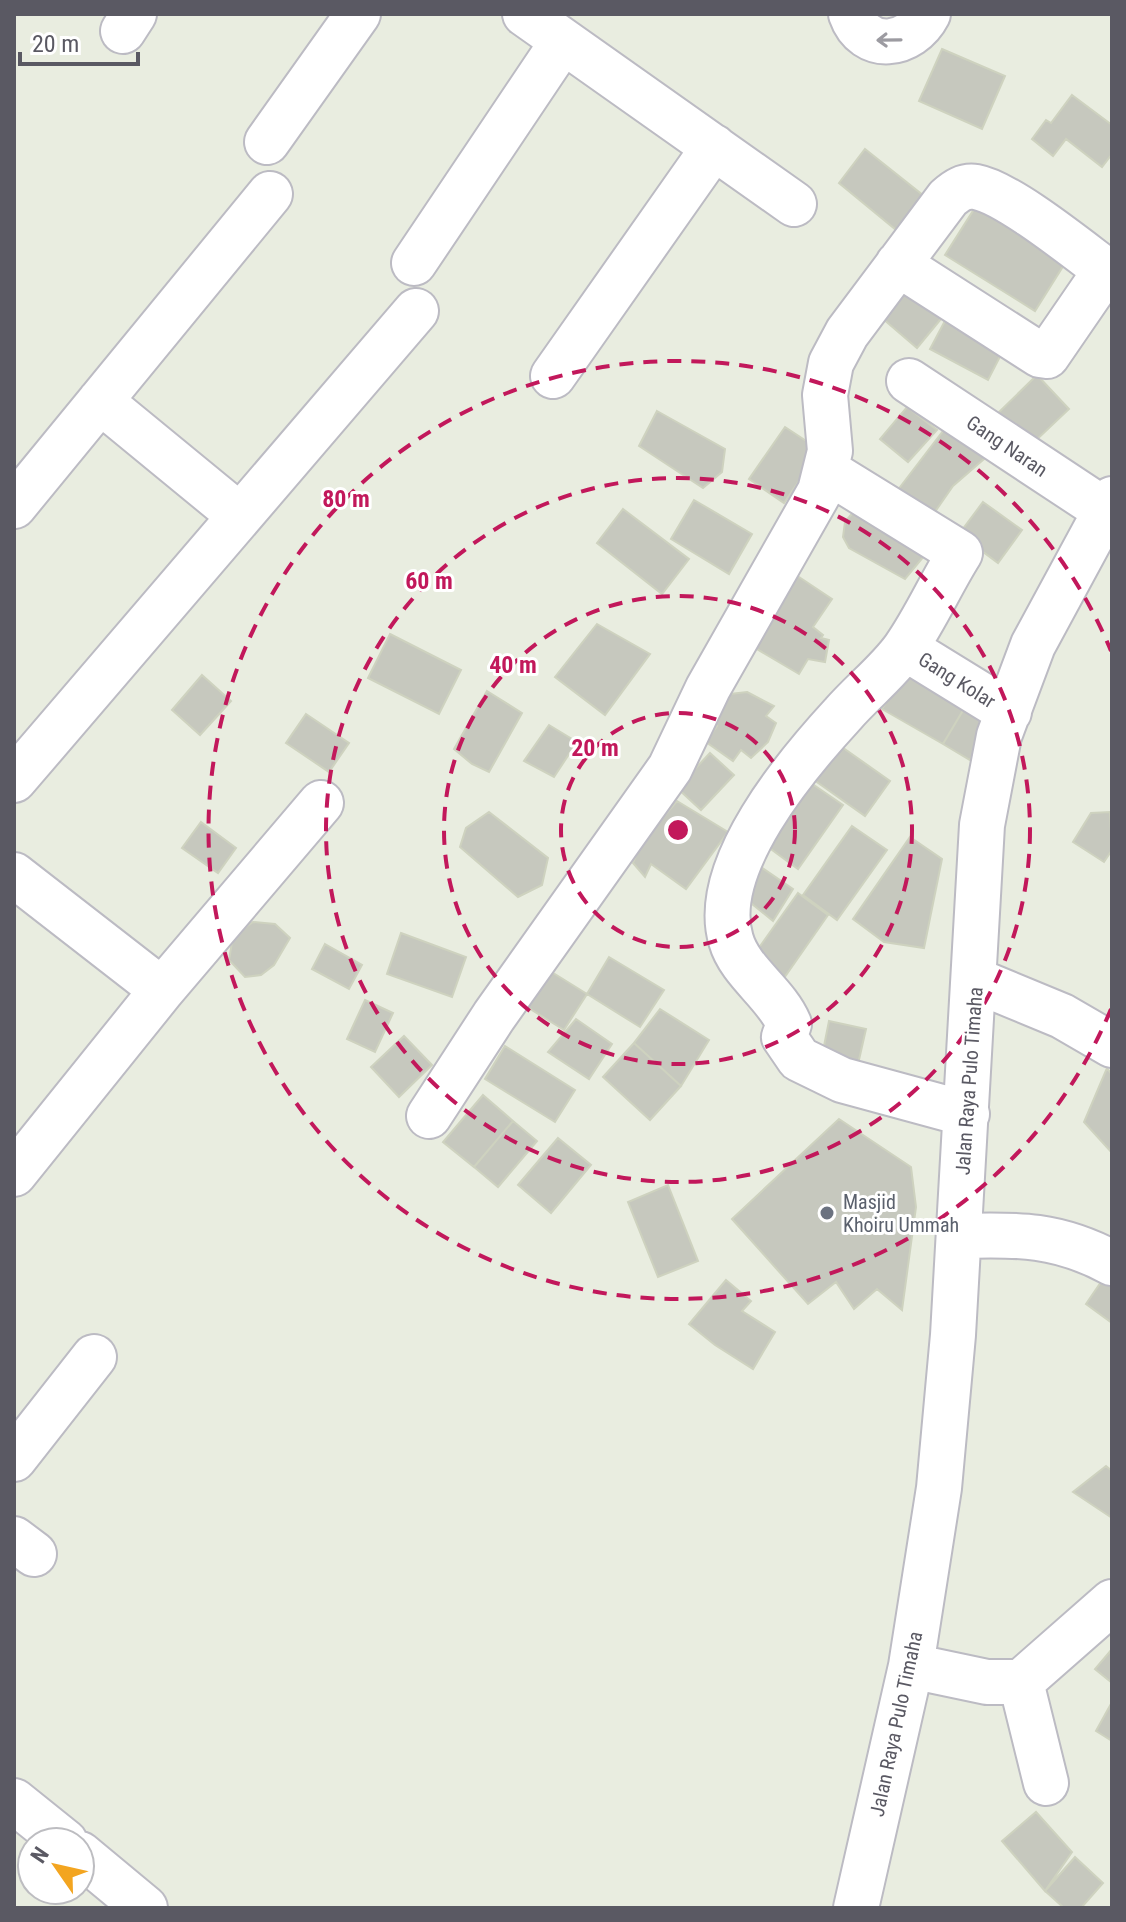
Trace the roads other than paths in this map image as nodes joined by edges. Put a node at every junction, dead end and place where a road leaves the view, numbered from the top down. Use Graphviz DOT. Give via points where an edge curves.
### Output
graph roads {
  1 [pos="358,14"];
  2 [pos="525,14"];
  3 [pos="851,14"];
  4 [pos="928,14"];
  5 [pos="563,41"];
  6 [pos="267,142"];
  7 [pos="714,147"];
  8 [pos="270,194"];
  9 [pos="794,204"];
  10 [pos="414,263"];
  11 [pos="898,264"];
  12 [pos="1109,272"];
  13 [pos="416,311"];
  14 [pos="553,376"];
  15 [pos="909,381"];
  16 [pos="100,401"];
  17 [pos="827,471"];
  18 [pos="14,506"];
  19 [pos="1110,508"];
  20 [pos="240,516"];
  21 [pos="905,648"];
  22 [pos="1009,712"];
  23 [pos="14,780"];
  24 [pos="321,803"];
  25 [pos="15,880"];
  26 [pos="988,984"];
  27 [pos="162,990"];
  28 [pos="1112,1045"];
  29 [pos="967,1114"];
  30 [pos="429,1116"];
  31 [pos="14,1174"];
  32 [pos="973,1236"];
  33 [pos="1112,1263"];
  34 [pos="94,1357"];
  35 [pos="14,1459"];
  36 [pos="1112,1602"];
  37 [pos="923,1669"];
  38 [pos="1004,1682"];
  39 [pos="1046,1783"];
  40 [pos="14,1801"];
  41 [pos="45,1826"];
  42 [pos="96,1867"];
  43 [pos="145,1908"];
  44 [pos="856,1908"];
  1 -- 6 [label="street"];
  2 -- 5 [label="street"];
  4 -- 3 [label="street, one-way" via="906,39 890,43 861,31"];
  5 -- 7 [label="street"];
  5 -- 10 [label="street"];
  7 -- 9 [label="street"];
  7 -- 14 [label="street"];
  8 -- 16 [label="street"];
  11 -- 12 [label="street" via="948,198 959,189 976,187 1023,211"];
  11 -- 12 [label="street" via="1047,356"];
  11 -- 17 [label="street" via="831,363 825,395"];
  13 -- 20 [label="street"];
  15 -- 19 [label="street, Gang Naran"];
  16 -- 18 [label="street"];
  16 -- 20 [label="street"];
  17 -- 21 [label="street" via="960,553"];
  17 -- 30 [label="street" via="670,768"];
  19 -- 22 [label="street, Jalan Raya Pulo Timaha" via="1049,611"];
  20 -- 23 [label="street"];
  21 -- 22 [label="street, Gang Kolar"];
  21 -- 29 [label="street" via="785,785 741,855 729,904 731,940 776,999 789,1024 784,1037 799,1059 842,1080"];
  22 -- 26 [label="street, Jalan Raya Pulo Timaha" via="999,736 982,825"];
  24 -- 27 [label="street"];
  25 -- 27 [label="street"];
  26 -- 28 [label="street"];
  26 -- 29 [label="street, Jalan Raya Pulo Timaha"];
  27 -- 31 [label="street"];
  29 -- 32 [label="street, Jalan Raya Pulo Timaha"];
  32 -- 33 [label="street" via="1044,1236 1075,1244"];
  32 -- 37 [label="street, Jalan Raya Pulo Timaha" via="939,1488"];
  34 -- 35 [label="street"];
  36 -- 38 [label="street"];
  37 -- 38 [label="street"];
  37 -- 44 [label="street, Jalan Raya Pulo Timaha"];
  38 -- 39 [label="street"];
  40 -- 41 [label="street"];
  42 -- 43 [label="street"];
}
